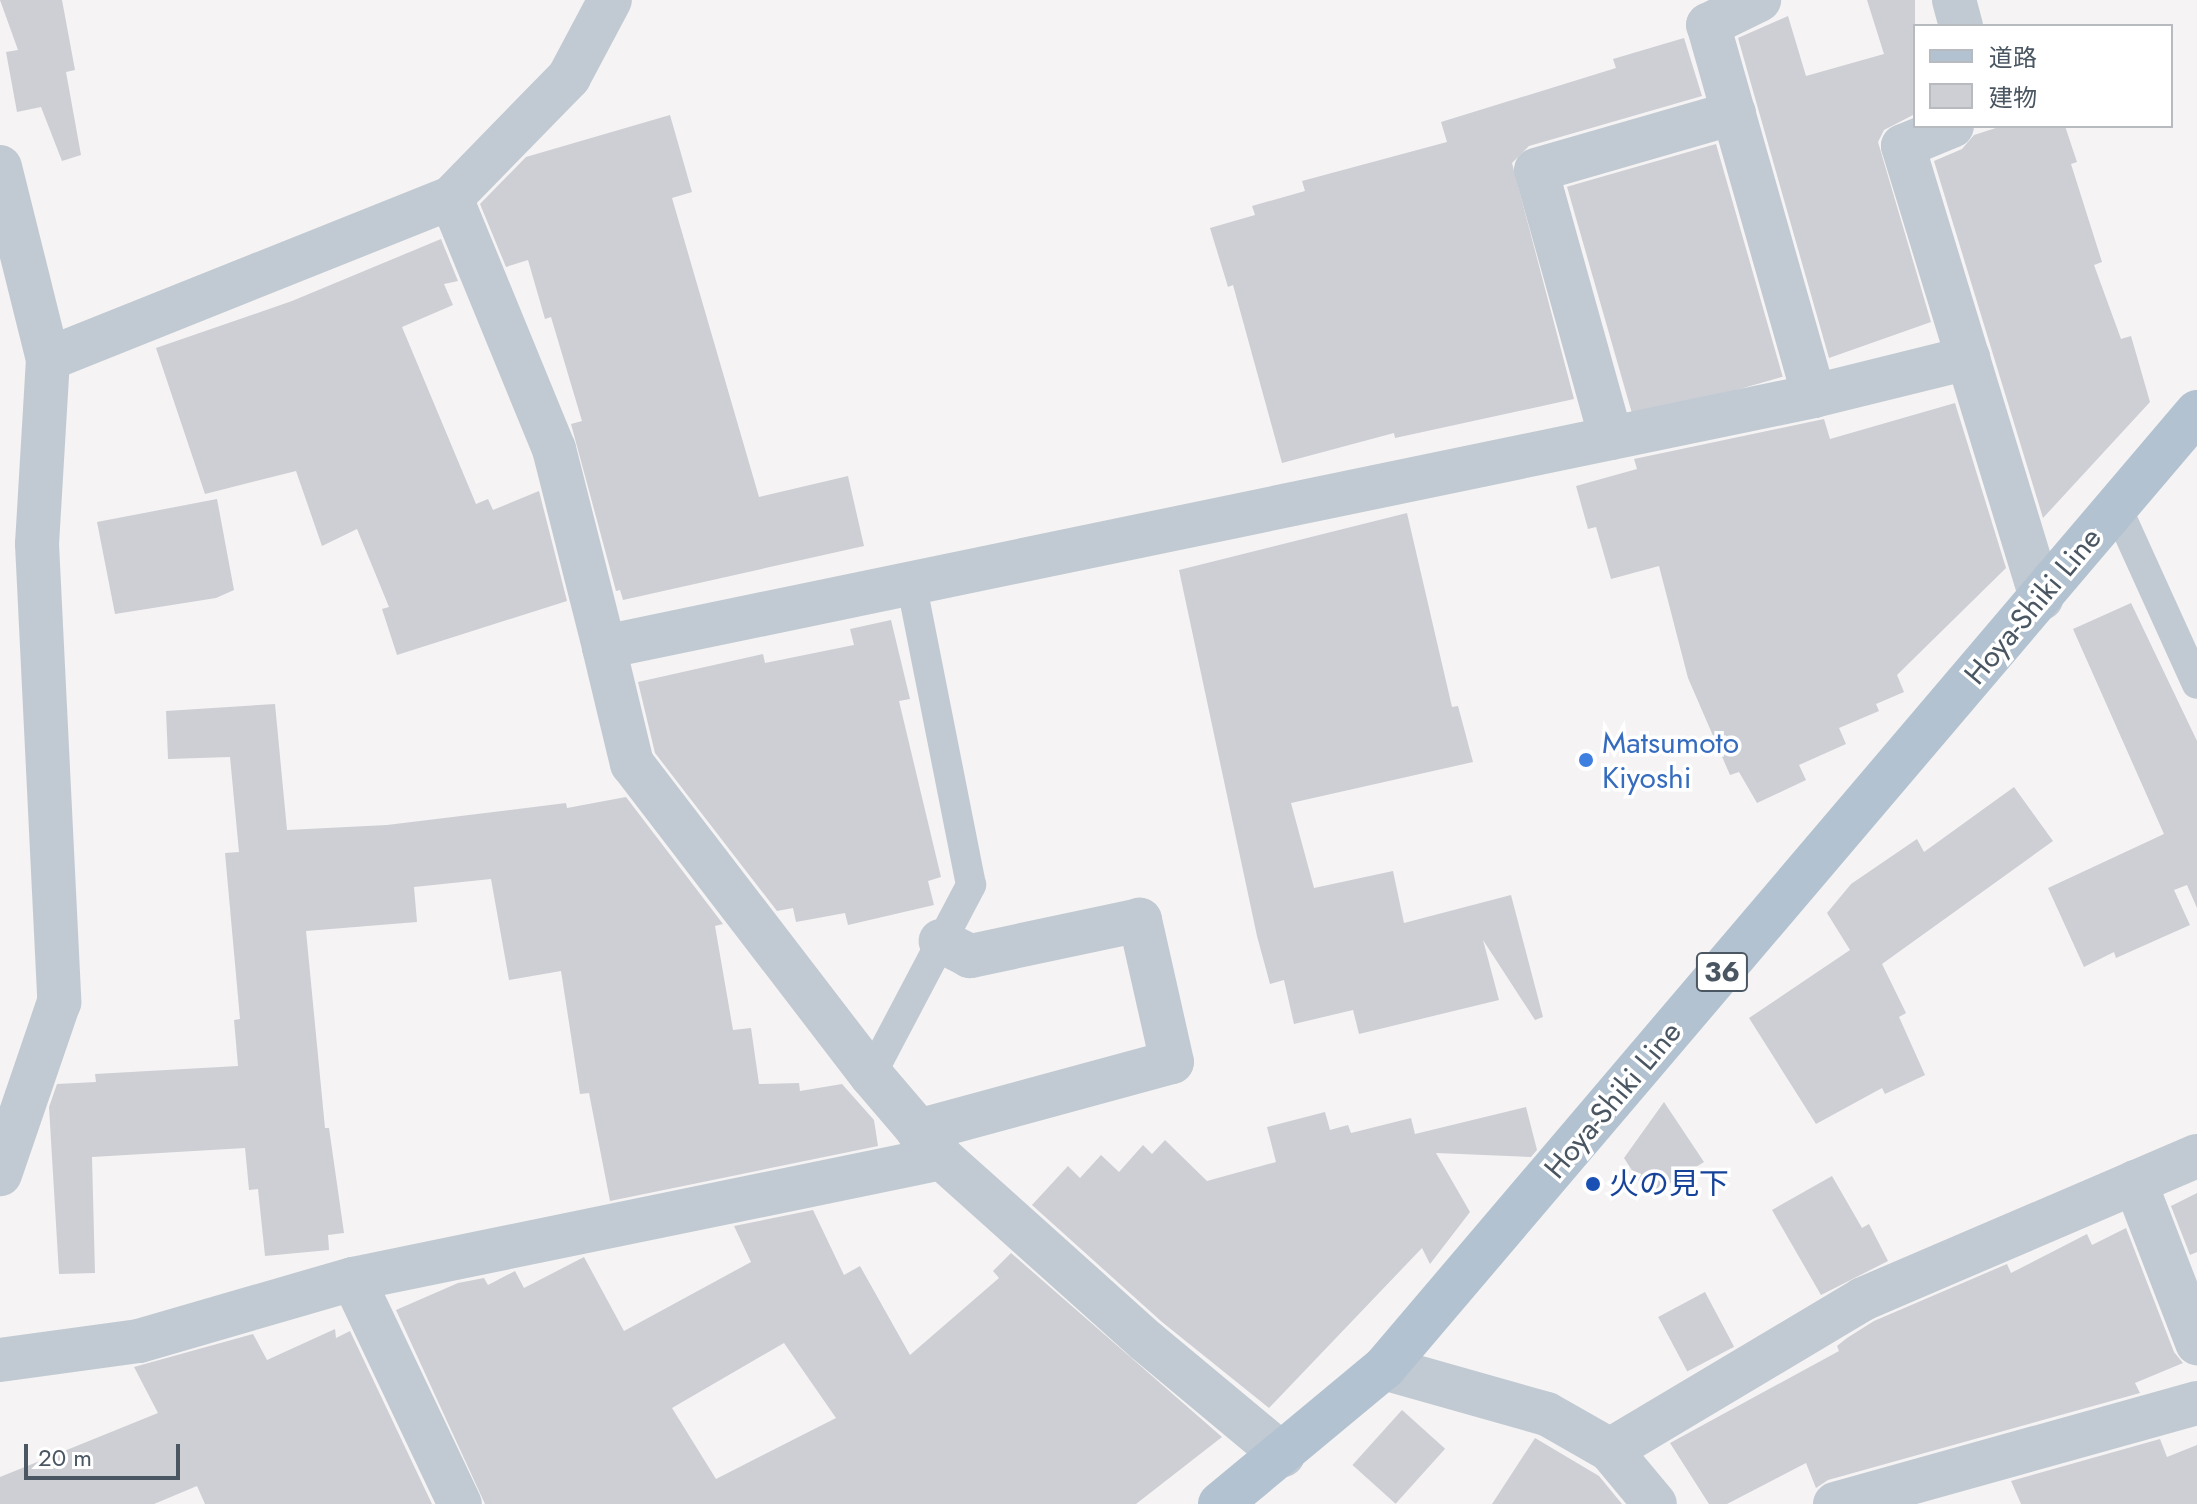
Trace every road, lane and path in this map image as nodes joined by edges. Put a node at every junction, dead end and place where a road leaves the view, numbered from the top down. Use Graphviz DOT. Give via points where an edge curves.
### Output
graph roads {
  1 [pos="610,0"];
  2 [pos="1759,0"];
  3 [pos="1954,0"];
  4 [pos="1960,24"];
  5 [pos="1734,113"];
  6 [pos="1947,128"];
  7 [pos="0,167"];
  8 [pos="451,198"];
  9 [pos="1968,358"];
  10 [pos="48,359"];
  11 [pos="1814,396"];
  12 [pos="2197,412"];
  13 [pos="1611,438"];
  14 [pos="2117,508"];
  15 [pos="911,583"];
  16 [pos="2041,598"];
  17 [pos="604,647"];
  18 [pos="2197,684"];
  19 [pos="941,941"];
  20 [pos="871,1075"];
  21 [pos="930,1144"];
  22 [pos="2197,1156"];
  23 [pos="0,1174"];
  24 [pos="2135,1182"];
  25 [pos="353,1279"];
  26 [pos="2197,1343"];
  27 [pos="0,1360"];
  28 [pos="1384,1368"];
  29 [pos="2197,1403"];
  30 [pos="1610,1450"];
  31 [pos="1283,1455"];
  32 [pos="460,1504"];
  33 [pos="1220,1504"];
  34 [pos="1655,1504"];
  35 [pos="1835,1504"];
  1 -- 8 [label="street" via="569,77"];
  2 -- 5 [label="street" via="1708,25"];
  3 -- 4 [label="street"];
  5 -- 11 [label="street"];
  5 -- 13 [label="street" via="1536,170"];
  6 -- 9 [label="street" via="1903,146"];
  7 -- 10 [label="street"];
  8 -- 10 [label="street"];
  8 -- 17 [label="street" via="554,449"];
  9 -- 11 [label="street"];
  9 -- 16 [label="street"];
  10 -- 23 [label="street" via="37,544 59,1002"];
  11 -- 13 [label="street"];
  12 -- 14 [label="main road, Hoya-Shiki Line / 36"];
  13 -- 15 [label="street"];
  14 -- 16 [label="main road, Hoya-Shiki Line / 36"];
  14 -- 18 [label="lane"];
  15 -- 17 [label="street"];
  15 -- 19 [label="lane" via="971,885"];
  16 -- 28 [label="main road, Hoya-Shiki Line / 36"];
  17 -- 20 [label="street" via="632,764"];
  19 -- 20 [label="lane"];
  19 -- 21 [label="street" via="970,956 1140,920 1172,1062"];
  20 -- 21 [label="street"];
  21 -- 25 [label="street"];
  21 -- 31 [label="street" via="1146,1341"];
  22 -- 24 [label="street"];
  24 -- 26 [label="street"];
  24 -- 30 [label="street" via="1863,1299"];
  25 -- 27 [label="street" via="139,1341"];
  25 -- 32 [label="street"];
  28 -- 30 [label="street" via="1547,1414"];
  28 -- 31 [label="main road, Hoya-Shiki Line / 36"];
  29 -- 35 [label="street"];
  30 -- 34 [label="street"];
  31 -- 33 [label="main road, Hoya-Shiki Line / 36"];
}
